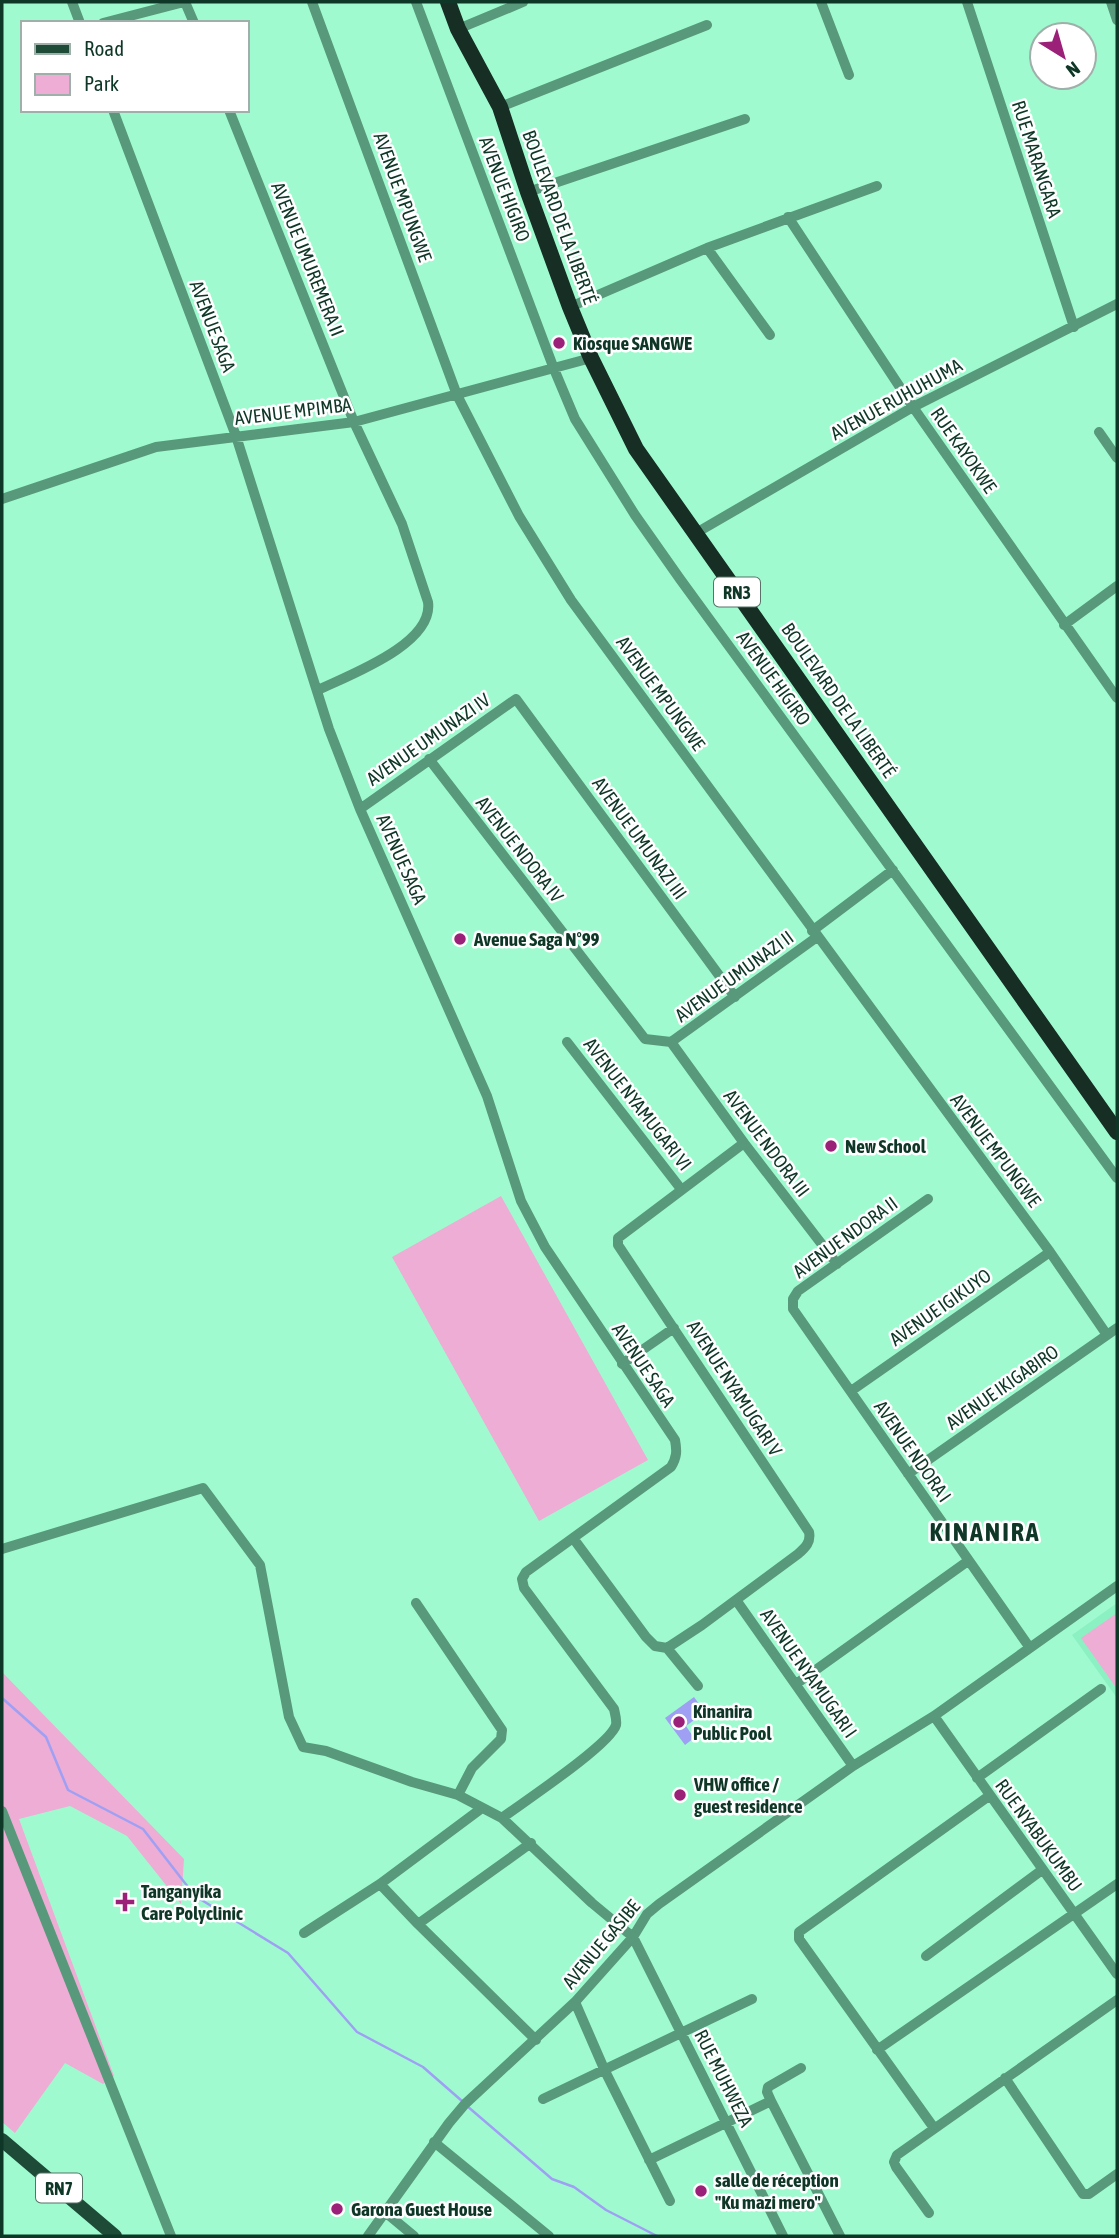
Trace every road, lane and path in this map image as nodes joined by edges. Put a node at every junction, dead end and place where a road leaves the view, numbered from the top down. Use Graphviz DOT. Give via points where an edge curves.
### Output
graph roads {
  1 [pos="72,2"];
  2 [pos="185,2"];
  3 [pos="312,2"];
  4 [pos="416,2"];
  5 [pos="448,2"];
  6 [pos="523,2"];
  7 [pos="821,2"];
  8 [pos="967,2"];
  9 [pos="1111,2"];
  10 [pos="1117,20"];
  11 [pos="79,21"];
  12 [pos="111,21"];
  13 [pos="193,21"];
  14 [pos="707,25"];
  15 [pos="458,29"];
  16 [pos="849,75"];
  17 [pos="500,107"];
  18 [pos="114,112"];
  19 [pos="230,112"];
  20 [pos="745,119"];
  21 [pos="877,186"];
  22 [pos="528,192"];
  23 [pos="788,217"];
  24 [pos="707,248"];
  25 [pos="1117,304"];
  26 [pos="570,307"];
  27 [pos="1074,327"];
  28 [pos="770,335"];
  29 [pos="591,359"];
  30 [pos="554,369"];
  31 [pos="457,395"];
  32 [pos="913,407"];
  33 [pos="354,422"];
  34 [pos="1099,432"];
  35 [pos="236,436"];
  36 [pos="1117,458"];
  37 [pos="2,499"];
  38 [pos="696,533"];
  39 [pos="1117,586"];
  40 [pos="1064,625"];
  41 [pos="318,690"];
  42 [pos="1117,698"];
  43 [pos="516,699"];
  44 [pos="429,759"];
  45 [pos="360,809"];
  46 [pos="893,870"];
  47 [pos="815,934"];
  48 [pos="735,997"];
  49 [pos="567,1042"];
  50 [pos="671,1042"];
  51 [pos="1117,1132"];
  52 [pos="744,1143"];
  53 [pos="1117,1178"];
  54 [pos="681,1189"];
  55 [pos="928,1199"];
  56 [pos="1049,1252"];
  57 [pos="837,1264"];
  58 [pos="793,1309"];
  59 [pos="674,1328"];
  60 [pos="1117,1328"];
  61 [pos="1107,1335"];
  62 [pos="622,1364"];
  63 [pos="851,1391"];
  64 [pos="908,1474"];
  65 [pos="570,1541"];
  66 [pos="2,1549"];
  67 [pos="968,1561"];
  68 [pos="1117,1586"];
  69 [pos="736,1600"];
  70 [pos="416,1603"];
  71 [pos="667,1648"];
  72 [pos="1030,1648"];
  73 [pos="796,1684"];
  74 [pos="698,1686"];
  75 [pos="1101,1689"];
  76 [pos="934,1716"];
  77 [pos="853,1766"];
  78 [pos="977,1778"];
  79 [pos="458,1795"];
  80 [pos="989,1796"];
  81 [pos="482,1808"];
  82 [pos="2,1811"];
  83 [pos="502,1818"];
  84 [pos="531,1843"];
  85 [pos="1042,1870"];
  86 [pos="380,1884"];
  87 [pos="1117,1884"];
  88 [pos="1074,1913"];
  89 [pos="418,1924"];
  90 [pos="304,1933"];
  91 [pos="633,1937"];
  92 [pos="926,1956"];
  93 [pos="1117,1974"];
  94 [pos="752,1999"];
  95 [pos="1117,2000"];
  96 [pos="575,2002"];
  97 [pos="682,2032"];
  98 [pos="536,2040"];
  99 [pos="877,2050"];
  100 [pos="801,2068"];
  101 [pos="605,2071"];
  102 [pos="1005,2078"];
  103 [pos="543,2099"];
  104 [pos="771,2101"];
  105 [pos="727,2122"];
  106 [pos="934,2129"];
  107 [pos="2,2140"];
  108 [pos="434,2142"];
  109 [pos="649,2160"];
  110 [pos="1117,2174"];
  111 [pos="670,2201"];
  112 [pos="385,2212"];
  113 [pos="929,2213"];
  114 [pos="115,2236"];
  115 [pos="171,2236"];
  116 [pos="368,2236"];
  117 [pos="414,2236"];
  118 [pos="548,2236"];
  119 [pos="783,2236"];
  120 [pos="840,2236"];
  1 -- 11 [label="street"];
  2 -- 12 [label="street"];
  2 -- 13 [label="street"];
  3 -- 31 [label="street, AVENUE MPUNGWE"];
  4 -- 30 [label="street, AVENUE HIGIRO"];
  5 -- 15 [label="highway, BOULEVARD DE LA LIBERTÉ / RN3"];
  6 -- 15 [label="street"];
  7 -- 16 [label="street"];
  8 -- 27 [label="street, RUE MARANGARA"];
  9 -- 10 [label="street"];
  14 -- 17 [label="street"];
  15 -- 17 [label="highway, BOULEVARD DE LA LIBERTÉ / RN3"];
  17 -- 22 [label="highway, BOULEVARD DE LA LIBERTÉ / RN3"];
  18 -- 35 [label="street, AVENUE SAGA"];
  19 -- 33 [label="street, AVENUE UMUREMERA II"];
  20 -- 22 [label="street"];
  21 -- 23 [label="street"];
  22 -- 26 [label="highway, BOULEVARD DE LA LIBERTÉ / RN3"];
  23 -- 24 [label="street"];
  23 -- 32 [label="street, RUE KAYOKWE"];
  24 -- 26 [label="street"];
  24 -- 28 [label="street"];
  25 -- 27 [label="street, AVENUE RUHUHUMA"];
  26 -- 29 [label="highway, BOULEVARD DE LA LIBERTÉ / RN3"];
  27 -- 32 [label="street, AVENUE RUHUHUMA"];
  29 -- 30 [label="street, AVENUE MPIMBA"];
  29 -- 38 [label="highway, BOULEVARD DE LA LIBERTÉ / RN3" via="636,449"];
  30 -- 31 [label="street, AVENUE MPIMBA"];
  30 -- 46 [label="street, AVENUE HIGIRO" via="575,419 635,515"];
  31 -- 33 [label="street, AVENUE MPIMBA"];
  31 -- 47 [label="street, AVENUE MPUNGWE" via="519,516 571,600"];
  32 -- 38 [label="street, AVENUE RUHUHUMA"];
  32 -- 40 [label="street, RUE KAYOKWE"];
  33 -- 35 [label="street, AVENUE MPIMBA"];
  33 -- 41 [label="street, AVENUE UMUREMERA II" via="402,524 430,611 420,628 388,657"];
  34 -- 36 [label="street"];
  35 -- 37 [label="street, AVENUE MPIMBA" via="156,447"];
  35 -- 41 [label="street, AVENUE SAGA"];
  38 -- 51 [label="highway, BOULEVARD DE LA LIBERTÉ / RN3"];
  39 -- 40 [label="street"];
  40 -- 42 [label="street, RUE KAYOKWE"];
  41 -- 45 [label="street, AVENUE SAGA"];
  43 -- 44 [label="street, AVENUE UMUNAZI IV"];
  43 -- 48 [label="street, AVENUE UMUNAZI III"];
  44 -- 45 [label="street, AVENUE UMUNAZI IV"];
  44 -- 50 [label="street, AVENUE NDORA IV" via="645,1039"];
  45 -- 62 [label="street, AVENUE SAGA" via="487,1096 521,1201 545,1247"];
  46 -- 47 [label="street, AVENUE UMUNAZI II"];
  46 -- 53 [label="street, AVENUE HIGIRO"];
  47 -- 48 [label="street, AVENUE UMUNAZI II"];
  47 -- 56 [label="street, AVENUE MPUNGWE"];
  48 -- 50 [label="street, AVENUE UMUNAZI II"];
  49 -- 54 [label="street, AVENUE NYAMUGARI VI"];
  50 -- 52 [label="street, AVENUE NDORA III"];
  52 -- 54 [label="street, AVENUE NYAMUGARI V"];
  52 -- 57 [label="street, AVENUE NDORA III"];
  54 -- 59 [label="street, AVENUE NYAMUGARI V" via="618,1238 618,1245"];
  55 -- 57 [label="street, AVENUE NDORA II"];
  56 -- 61 [label="street, AVENUE MPUNGWE"];
  56 -- 63 [label="street, AVENUE IGIKUYO"];
  57 -- 58 [label="street, AVENUE NDORA II" via="798,1291"];
  58 -- 63 [label="street, AVENUE NDORA I"];
  59 -- 62 [label="street"];
  59 -- 69 [label="street, AVENUE NYAMUGARI V" via="810,1538 798,1554"];
  60 -- 61 [label="street, AVENUE IKIGABIRO"];
  61 -- 64 [label="street, AVENUE IKIGABIRO"];
  62 -- 65 [label="street, AVENUE SAGA" via="674,1440 676,1458"];
  63 -- 64 [label="street, AVENUE NDORA I"];
  64 -- 67 [label="street, AVENUE NDORA I"];
  65 -- 71 [label="street" via="654,1646"];
  65 -- 83 [label="street" via="526,1572 524,1588 614,1709 617,1723 597,1748"];
  66 -- 79 [label="street" via="203,1488 260,1565 289,1717 303,1747"];
  67 -- 72 [label="street, AVENUE NDORA I"];
  67 -- 73 [label="street"];
  68 -- 72 [label="street, AVENUE GASIBE"];
  69 -- 71 [label="street, AVENUE NYAMUGARI V"];
  69 -- 73 [label="street, AVENUE NYAMUGARI I"];
  70 -- 79 [label="street" via="502,1730 501,1739 472,1768"];
  71 -- 74 [label="street"];
  72 -- 76 [label="street, AVENUE GASIBE"];
  73 -- 77 [label="street, AVENUE NYAMUGARI I"];
  75 -- 78 [label="street"];
  76 -- 77 [label="street, AVENUE GASIBE"];
  76 -- 78 [label="street, RUE NYABUKUMBU"];
  77 -- 91 [label="street, AVENUE GASIBE" via="659,1904"];
  78 -- 80 [label="street, RUE NYABUKUMBU"];
  79 -- 81 [label="street"];
  80 -- 85 [label="street, RUE NYABUKUMBU"];
  80 -- 99 [label="street" via="799,1932 799,1939"];
  81 -- 83 [label="street"];
  81 -- 86 [label="street"];
  82 -- 115 [label="street"];
  83 -- 84 [label="street"];
  84 -- 89 [label="street"];
  84 -- 91 [label="street"];
  85 -- 88 [label="street, RUE NYABUKUMBU"];
  85 -- 92 [label="street"];
  86 -- 89 [label="street"];
  86 -- 90 [label="street"];
  87 -- 88 [label="street"];
  88 -- 93 [label="street, RUE NYABUKUMBU"];
  88 -- 99 [label="street"];
  89 -- 98 [label="street"];
  91 -- 96 [label="street, AVENUE GASIBE"];
  91 -- 97 [label="street, RUE MUHWEZA"];
  94 -- 97 [label="street"];
  95 -- 102 [label="street"];
  96 -- 98 [label="street, AVENUE GASIBE"];
  96 -- 101 [label="street"];
  97 -- 101 [label="street"];
  97 -- 105 [label="street, RUE MUHWEZA"];
  98 -- 108 [label="street, AVENUE GASIBE" via="465,2104"];
  99 -- 106 [label="street"];
  100 -- 104 [label="street" via="768,2087"];
  101 -- 103 [label="street"];
  101 -- 109 [label="street"];
  102 -- 106 [label="street"];
  102 -- 110 [label="street" via="1083,2194"];
  104 -- 105 [label="street"];
  104 -- 120 [label="street"];
  105 -- 109 [label="street"];
  105 -- 119 [label="street, RUE MUHWEZA"];
  106 -- 113 [label="street" via="894,2162"];
  107 -- 114 [label="main road, RN7"];
  108 -- 112 [label="street, AVENUE GASIBE"];
  108 -- 118 [label="street"];
  109 -- 111 [label="street"];
  112 -- 116 [label="street, AVENUE GASIBE"];
  112 -- 117 [label="street"];
}
